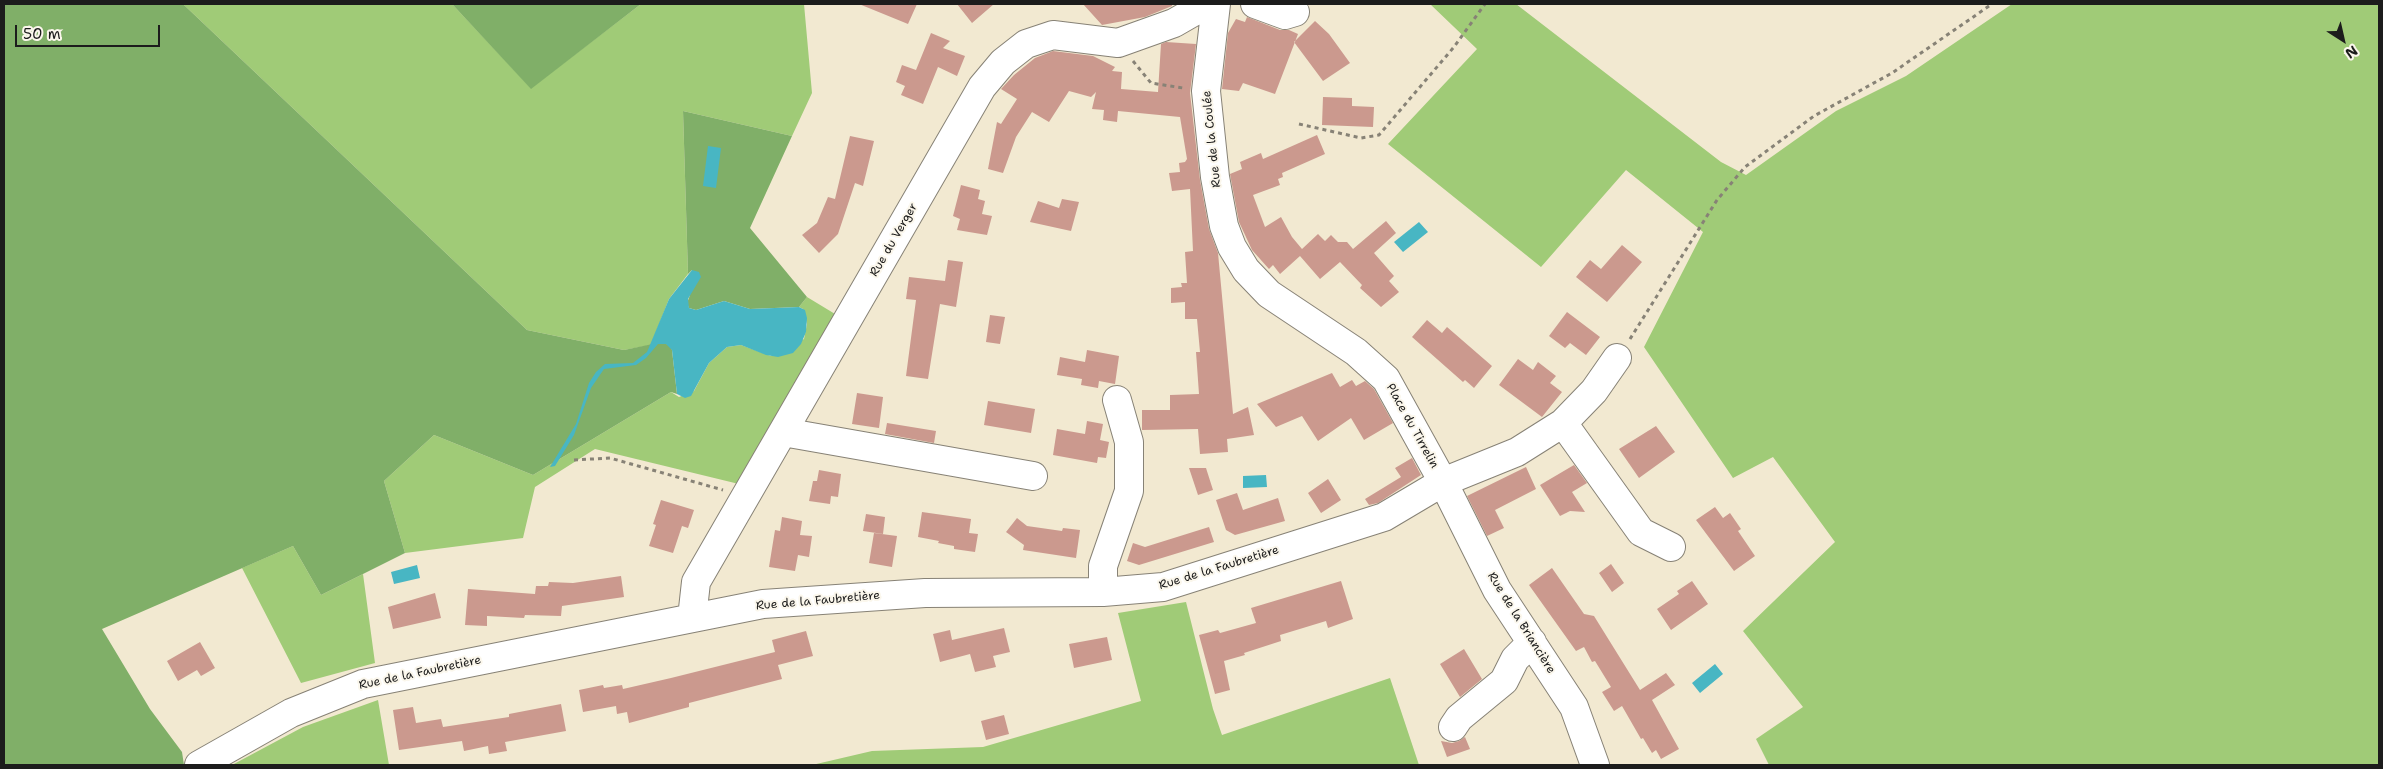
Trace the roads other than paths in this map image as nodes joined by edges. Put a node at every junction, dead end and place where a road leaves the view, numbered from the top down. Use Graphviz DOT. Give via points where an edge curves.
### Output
graph roads {
  1 [pos="1207,4"];
  2 [pos="1216,4"];
  3 [pos="1256,4"];
  4 [pos="1295,12"];
  5 [pos="1356,352"];
  6 [pos="1617,358"];
  7 [pos="1117,400"];
  8 [pos="1564,423"];
  9 [pos="783,432"];
  10 [pos="1033,476"];
  11 [pos="1443,482"];
  12 [pos="1671,547"];
  13 [pos="1103,592"];
  14 [pos="692,618"];
  15 [pos="1532,642"];
  16 [pos="1453,727"];
  17 [pos="199,765"];
  18 [pos="1595,765"];
  1 -- 9 [label="street, Rue du Verger" via="1174,23 1118,44 1053,35 1026,44 1003,62 982,87"];
  2 -- 5 [label="street, Rue de la Coulée" via="1206,91 1215,177 1224,226 1232,247 1246,270 1275,299"];
  3 -- 4 [label="street" via="1285,15"];
  5 -- 11 [label="street, Place du Tirrelin" via="1386,379"];
  6 -- 8 [label="street, Rue de la Faubretière" via="1594,391"];
  7 -- 13 [label="street" via="1129,442 1129,491 1103,566"];
  8 -- 11 [label="street, Rue de la Faubretière" via="1517,452"];
  8 -- 12 [label="street" via="1641,532"];
  9 -- 10 [label="street"];
  9 -- 14 [label="street, Rue du Verger" via="696,582"];
  11 -- 13 [label="street, Rue de la Faubretière" via="1384,517 1366,523 1163,587"];
  11 -- 15 [label="street, Rue de la Briancière" via="1498,590"];
  13 -- 14 [label="street, Rue de la Faubretière" via="925,593 763,604"];
  14 -- 17 [label="street, Rue de la Faubretière" via="363,684 291,713"];
  15 -- 16 [label="street" via="1515,659 1504,681 1459,718"];
  15 -- 18 [label="street, Rue de la Briancière" via="1574,707"];
}
